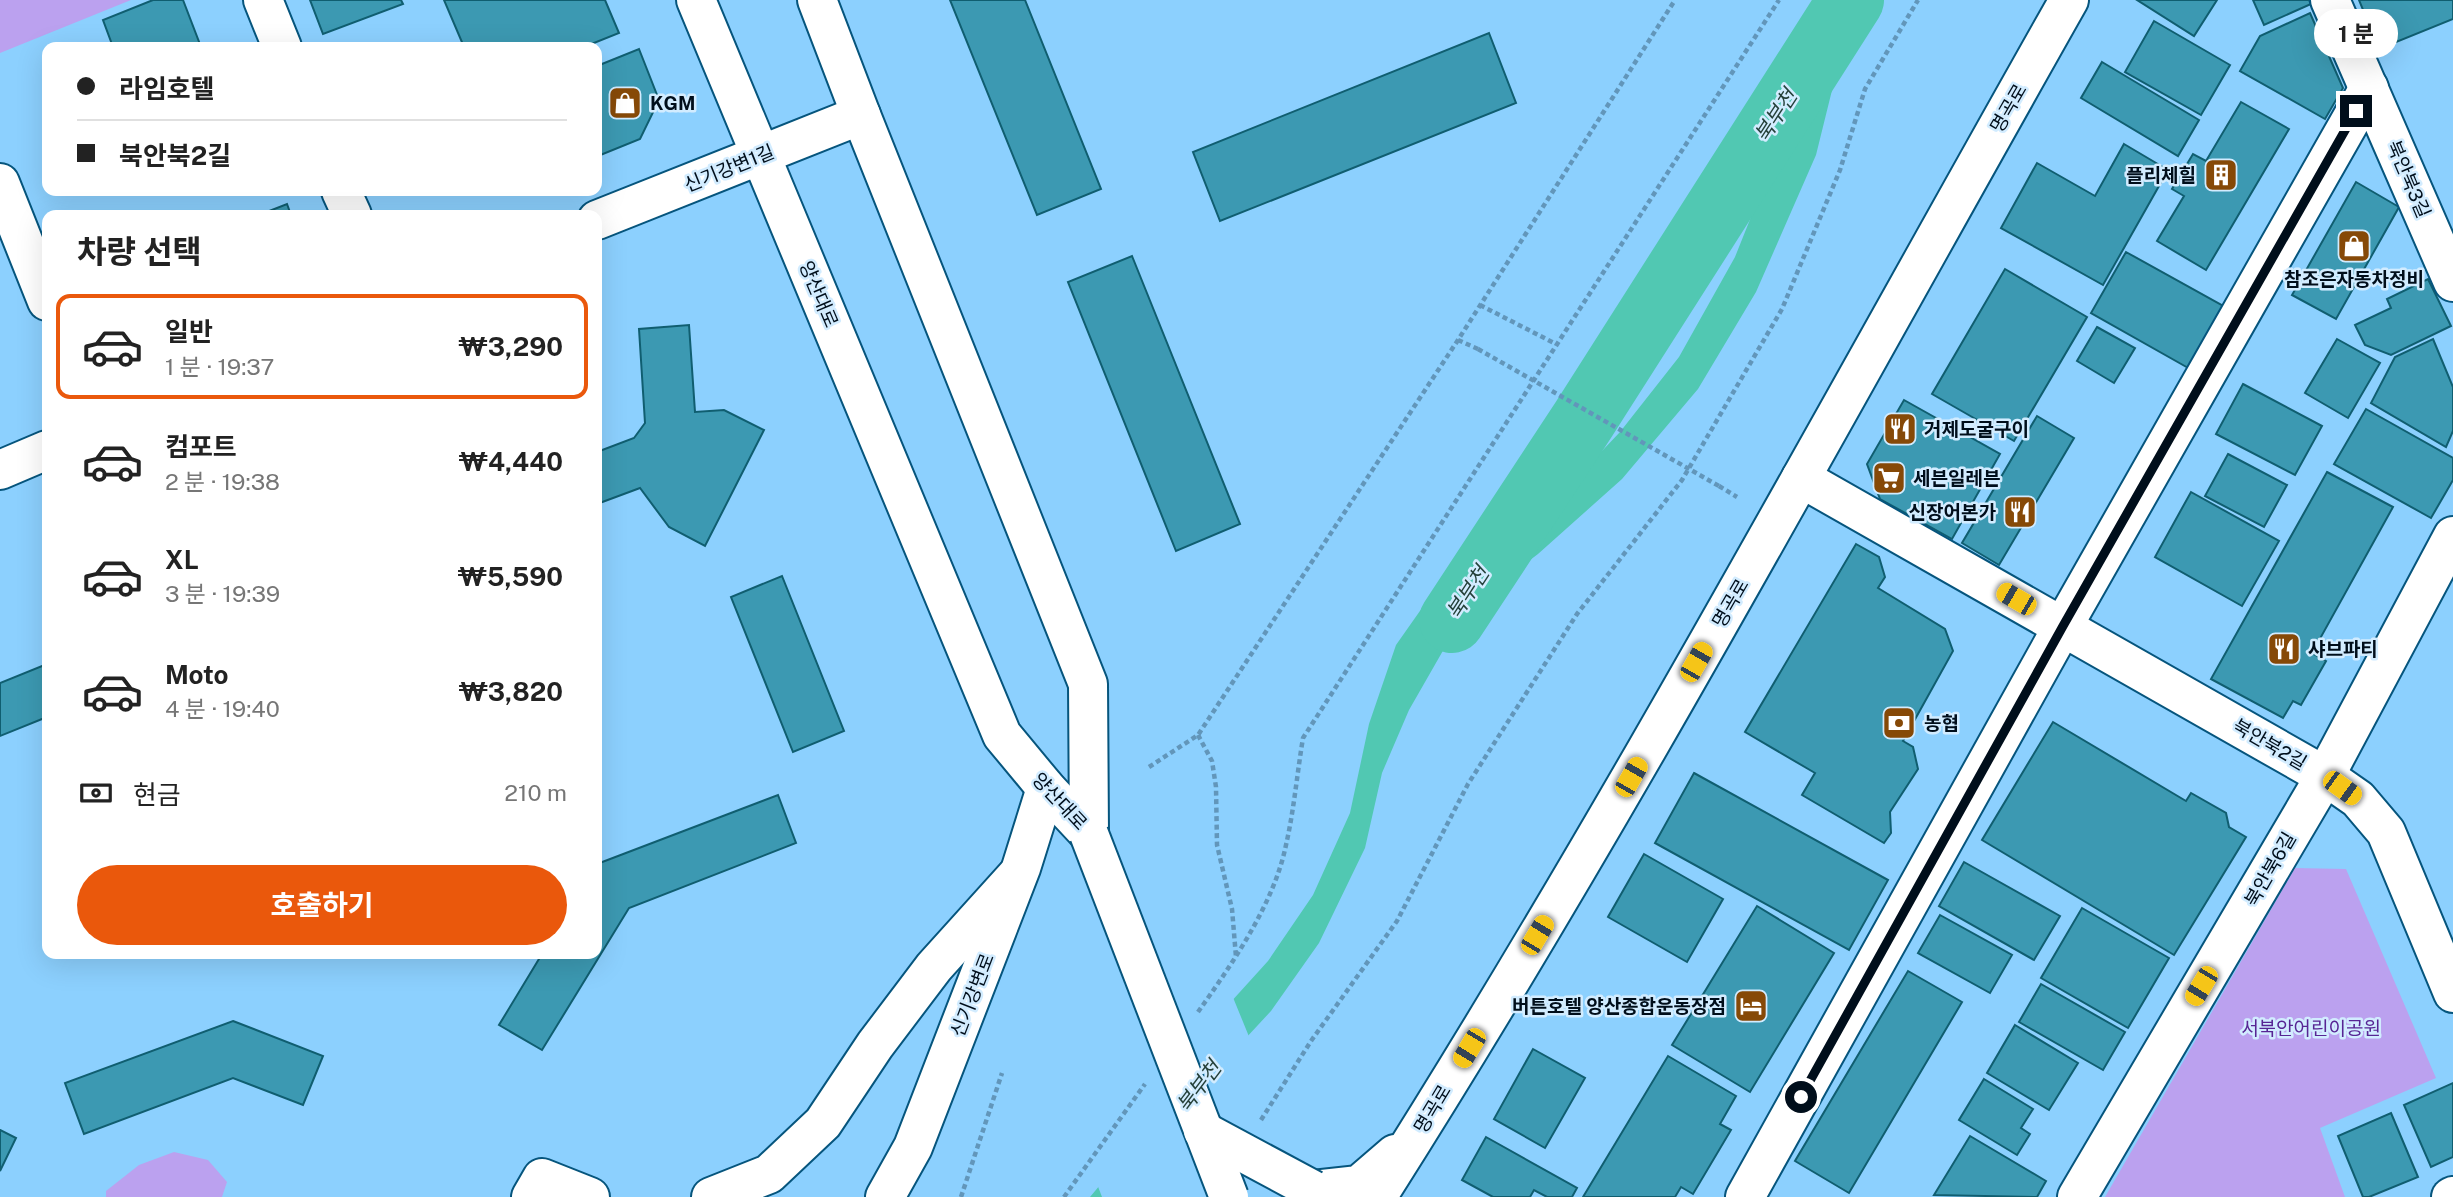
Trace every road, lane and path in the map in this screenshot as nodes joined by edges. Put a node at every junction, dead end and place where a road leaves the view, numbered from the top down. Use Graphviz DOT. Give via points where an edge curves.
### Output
graph roads {
  1 [pos="263,0"];
  2 [pos="696,0"];
  3 [pos="817,0"];
  4 [pos="1675,0"];
  5 [pos="1779,0"];
  6 [pos="1918,0"];
  7 [pos="2069,0"];
  8 [pos="2329,0"];
  9 [pos="280,42"];
  10 [pos="2369,88"];
  11 [pos="861,115"];
  12 [pos="761,155"];
  13 [pos="0,183"];
  14 [pos="602,218"];
  15 [pos="2453,282"];
  16 [pos="42,288"];
  17 [pos="1480,305"];
  18 [pos="1458,340"];
  19 [pos="1556,344"];
  20 [pos="42,452"];
  21 [pos="0,470"];
  22 [pos="1801,478"];
  23 [pos="1737,497"];
  24 [pos="2453,536"];
  25 [pos="2063,626"];
  26 [pos="1198,735"];
  27 [pos="1149,766"];
  28 [pos="2325,776"];
  29 [pos="1046,788"];
  30 [pos="1089,834"];
  31 [pos="1018,874"];
  32 [pos="1237,957"];
  33 [pos="2453,993"];
  34 [pos="1189,1023"];
  35 [pos="1002,1073"];
  36 [pos="1150,1077"];
  37 [pos="1255,1130"];
  38 [pos="1203,1131"];
  39 [pos="1415,1137"];
  40 [pos="1750,1195"];
  41 [pos="531,1197"];
  42 [pos="590,1197"];
  43 [pos="711,1197"];
  44 [pos="885,1197"];
  45 [pos="961,1197"];
  46 [pos="1064,1197"];
  47 [pos="1229,1197"];
  48 [pos="1377,1197"];
  49 [pos="2077,1197"];
  1 -- 9 [label="street"];
  2 -- 12 [label="street, 양산대로"];
  3 -- 11 [label="street, 양산대로"];
  4 -- 17 [label="path"];
  5 -- 19 [label="path"];
  6 -- 37 [label="path" via="1866,89 1839,170 1782,309 1682,480 1577,614 1475,772 1397,920"];
  7 -- 22 [label="street, 명곡로"];
  8 -- 10 [label="street, 북안북3길"];
  10 -- 15 [label="street, 북안북3길"];
  10 -- 25 [label="street"];
  11 -- 12 [label="street, 신기강변1길"];
  11 -- 30 [label="street, 양산대로" via="1088,684"];
  12 -- 14 [label="street, 신기강변1길"];
  12 -- 29 [label="street, 양산대로" via="1002,735"];
  13 -- 16 [label="street"];
  17 -- 18 [label="path"];
  17 -- 19 [label="path"];
  18 -- 23 [label="path, bridge"];
  18 -- 26 [label="path"];
  19 -- 32 [label="path" via="1303,738 1286,847"];
  20 -- 21 [label="street"];
  22 -- 25 [label="street, 북안북2길"];
  22 -- 39 [label="street, 명곡로" via="1604,823"];
  24 -- 28 [label="street, 북안북6길"];
  25 -- 28 [label="street, 북안북2길"];
  25 -- 40 [label="street"];
  26 -- 27 [label="path"];
  26 -- 32 [label="path" via="1212,761 1217,845 1232,909"];
  28 -- 33 [label="street, 북안북2길" via="2358,799 2386,832"];
  28 -- 49 [label="street, 북안북6길"];
  29 -- 30 [label="street, 양산대로"];
  29 -- 31 [label="street, 신기강변로"];
  30 -- 38 [label="street, bridge"];
  31 -- 43 [label="street" via="934,967 874,1045 823,1123 769,1174"];
  31 -- 44 [label="street, 신기강변로" via="913,1147"];
  32 -- 34 [label="path"];
  35 -- 45 [label="path"];
  36 -- 46 [label="path"];
  38 -- 39 [label="street, bridge" via="1313,1190 1359,1185"];
  38 -- 47 [label="street, bridge"];
  39 -- 48 [label="street, 명곡로"];
  41 -- 42 [label="street" via="542,1178"];
}
